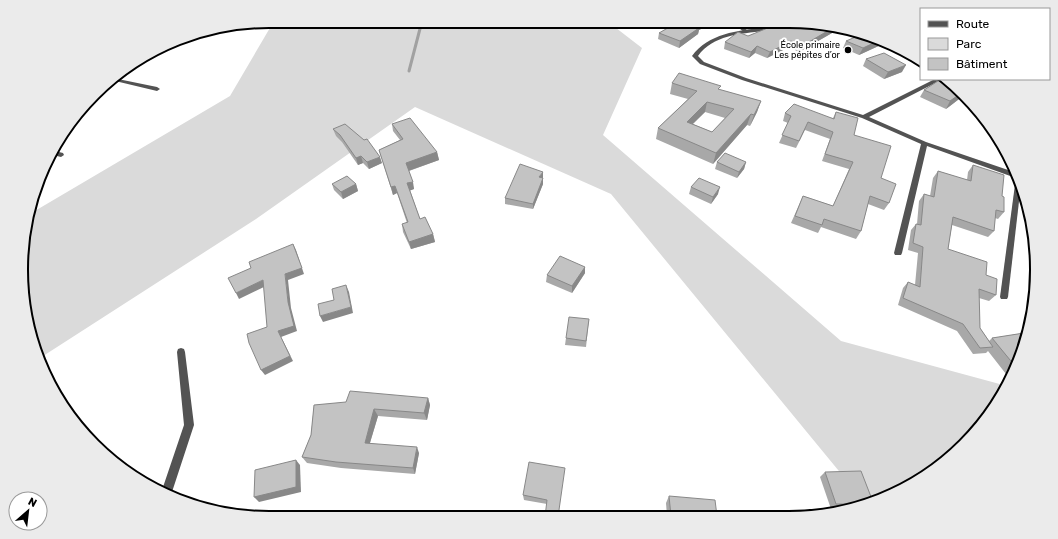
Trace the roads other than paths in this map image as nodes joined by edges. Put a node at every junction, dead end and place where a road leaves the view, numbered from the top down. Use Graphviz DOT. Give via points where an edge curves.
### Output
graph roads {
  1 [pos="741,28"];
  2 [pos="773,28"];
  3 [pos="746,31"];
  4 [pos="938,80"];
  5 [pos="118,81"];
  6 [pos="157,89"];
  7 [pos="864,117"];
  8 [pos="924,143"];
  9 [pos="1010,173"];
  10 [pos="1017,191"];
  11 [pos="898,253"];
  12 [pos="1004,297"];
  13 [pos="181,352"];
  14 [pos="168,488"];
  1 -- 3 [label="lane"];
  2 -- 3 [label="street"];
  3 -- 7 [label="street" via="708,43 698,50 695,56 702,63 744,79"];
  4 -- 7 [label="street"];
  5 -- 6 [label="street"];
  7 -- 8 [label="street"];
  8 -- 9 [label="street"];
  8 -- 11 [label="street"];
  10 -- 12 [label="street"];
  13 -- 14 [label="street" via="189,424"];
}
